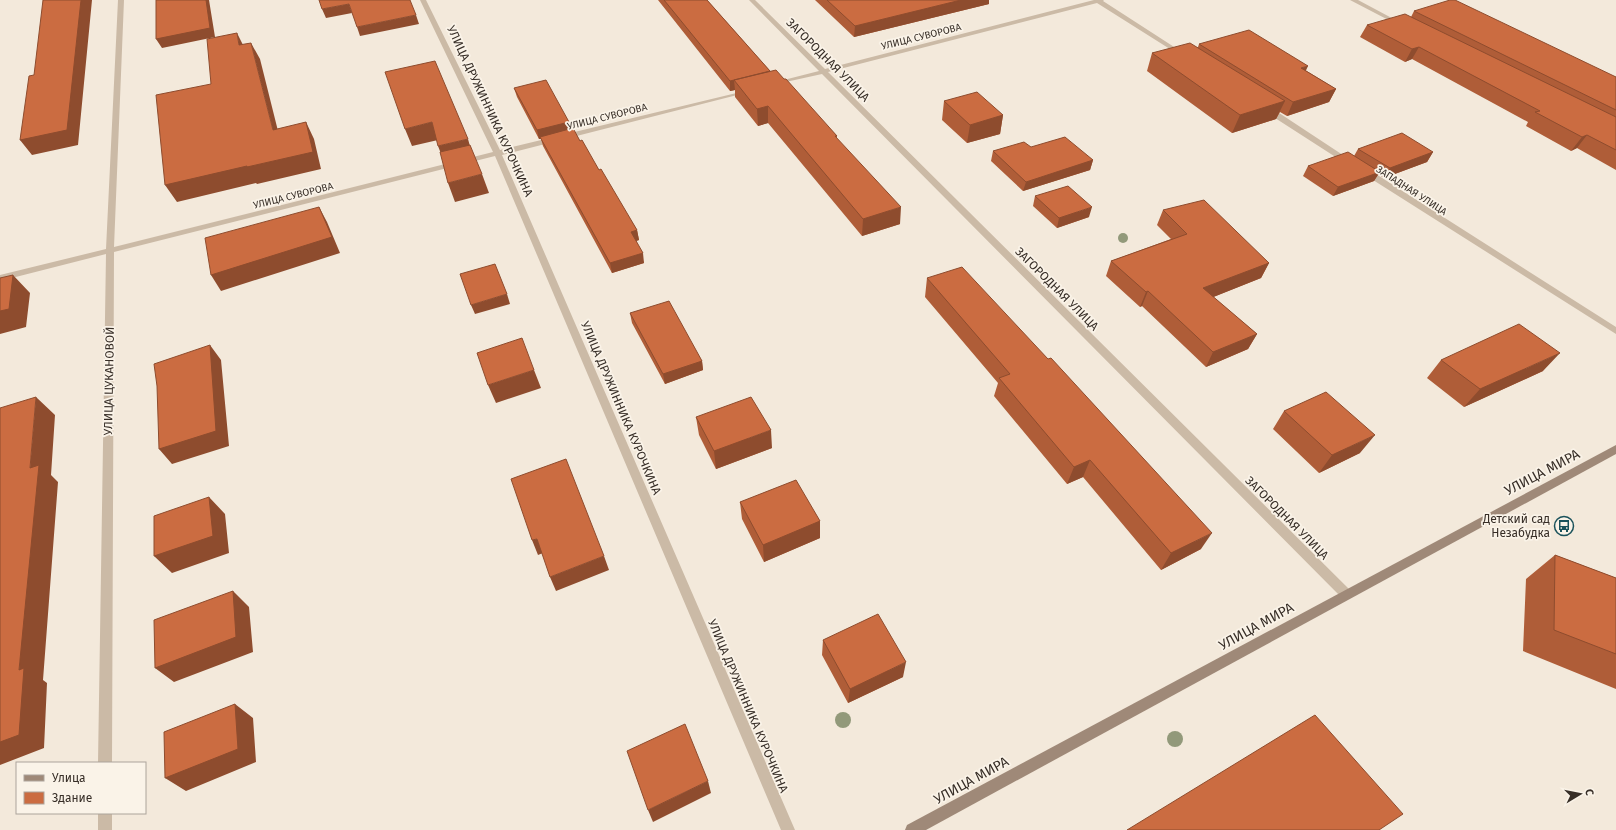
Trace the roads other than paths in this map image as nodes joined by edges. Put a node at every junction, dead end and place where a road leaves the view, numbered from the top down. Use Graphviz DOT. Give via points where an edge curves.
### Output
graph roads {
  1 [pos="121,0"];
  2 [pos="423,0"];
  3 [pos="752,0"];
  4 [pos="1099,0"];
  5 [pos="1353,0"];
  6 [pos="1410,29"];
  7 [pos="1192,61"];
  8 [pos="823,72"];
  9 [pos="769,85"];
  10 [pos="753,89"];
  11 [pos="1259,104"];
  12 [pos="498,154"];
  13 [pos="110,250"];
  14 [pos="0,278"];
  15 [pos="1616,332"];
  16 [pos="1616,449"];
  17 [pos="1346,594"];
  18 [pos="105,762"];
  19 [pos="105,814"];
  20 [pos="105,830"];
  21 [pos="788,830"];
  22 [pos="912,830"];
  1 -- 13 [label="street, УЛИЦА ЦУКАНОВОЙ"];
  2 -- 12 [label="street, УЛИЦА ДРУЖИННИКА КУРОЧКИНА"];
  3 -- 8 [label="street, ЗАГОРОДНАЯ УЛИЦА"];
  4 -- 7 [label="street"];
  4 -- 8 [label="street, УЛИЦА СУВОРОВА"];
  5 -- 6 [label="street"];
  8 -- 9 [label="street, УЛИЦА СУВОРОВА"];
  8 -- 17 [label="street, ЗАГОРОДНАЯ УЛИЦА"];
  10 -- 12 [label="street, УЛИЦА СУВОРОВА"];
  11 -- 15 [label="street, ЗАПАДНАЯ УЛИЦА"];
  12 -- 13 [label="street, УЛИЦА СУВОРОВА"];
  12 -- 21 [label="street, УЛИЦА ДРУЖИННИКА КУРОЧКИНА"];
  13 -- 14 [label="street, УЛИЦА СУВОРОВА"];
  13 -- 18 [label="street, УЛИЦА ЦУКАНОВОЙ"];
  16 -- 17 [label="main road, УЛИЦА МИРА"];
  17 -- 22 [label="main road, УЛИЦА МИРА"];
  19 -- 20 [label="street"];
}
